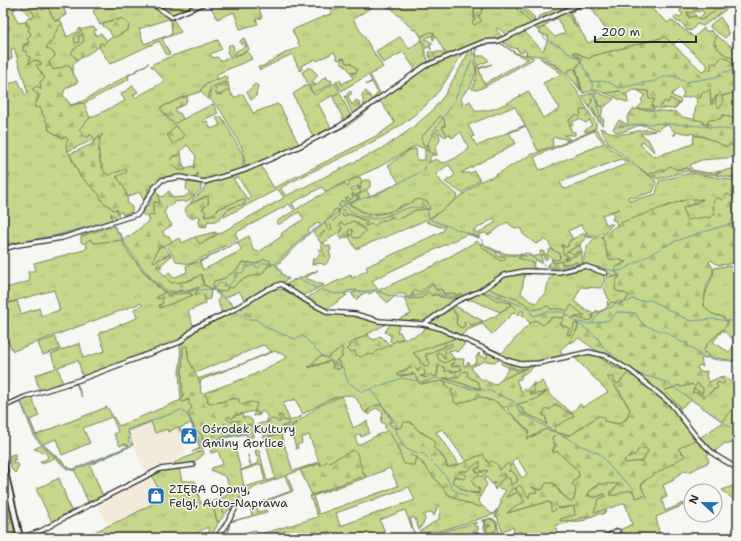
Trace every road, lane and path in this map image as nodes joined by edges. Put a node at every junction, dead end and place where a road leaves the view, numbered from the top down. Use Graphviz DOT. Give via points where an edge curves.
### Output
graph roads {
  1 [pos="151,3"];
  2 [pos="205,3"];
  3 [pos="582,3"];
  4 [pos="3,250"];
  5 [pos="605,273"];
  6 [pos="424,324"];
  7 [pos="3,407"];
  8 [pos="3,463"];
  9 [pos="193,464"];
  10 [pos="738,469"];
  11 [pos="235,509"];
  12 [pos="618,531"];
  13 [pos="738,533"];
  14 [pos="20,538"];
  15 [pos="216,538"];
  16 [pos="603,538"];
  17 [pos="727,538"];
  1 -- 2 [label="street" via="172,17"];
  3 -- 4 [label="street" via="498,41 483,42 431,64 353,118 296,148 244,170 204,182 180,177 162,180 138,214 62,238"];
  5 -- 6 [label="street" via="585,266 559,272 525,271 504,275 480,291 451,304"];
  6 -- 7 [label="street" via="379,322 354,314 328,312 281,284 196,327 180,342"];
  6 -- 10 [label="street" via="439,328 506,360 521,364 546,362 589,352 606,356 631,371 672,404 698,439 719,458"];
  8 -- 14 [label="main road"];
  9 -- 14 [label="street" via="160,469 41,532"];
  11 -- 15 [label="street"];
  12 -- 16 [label="street"];
  13 -- 17 [label="street"];
}
